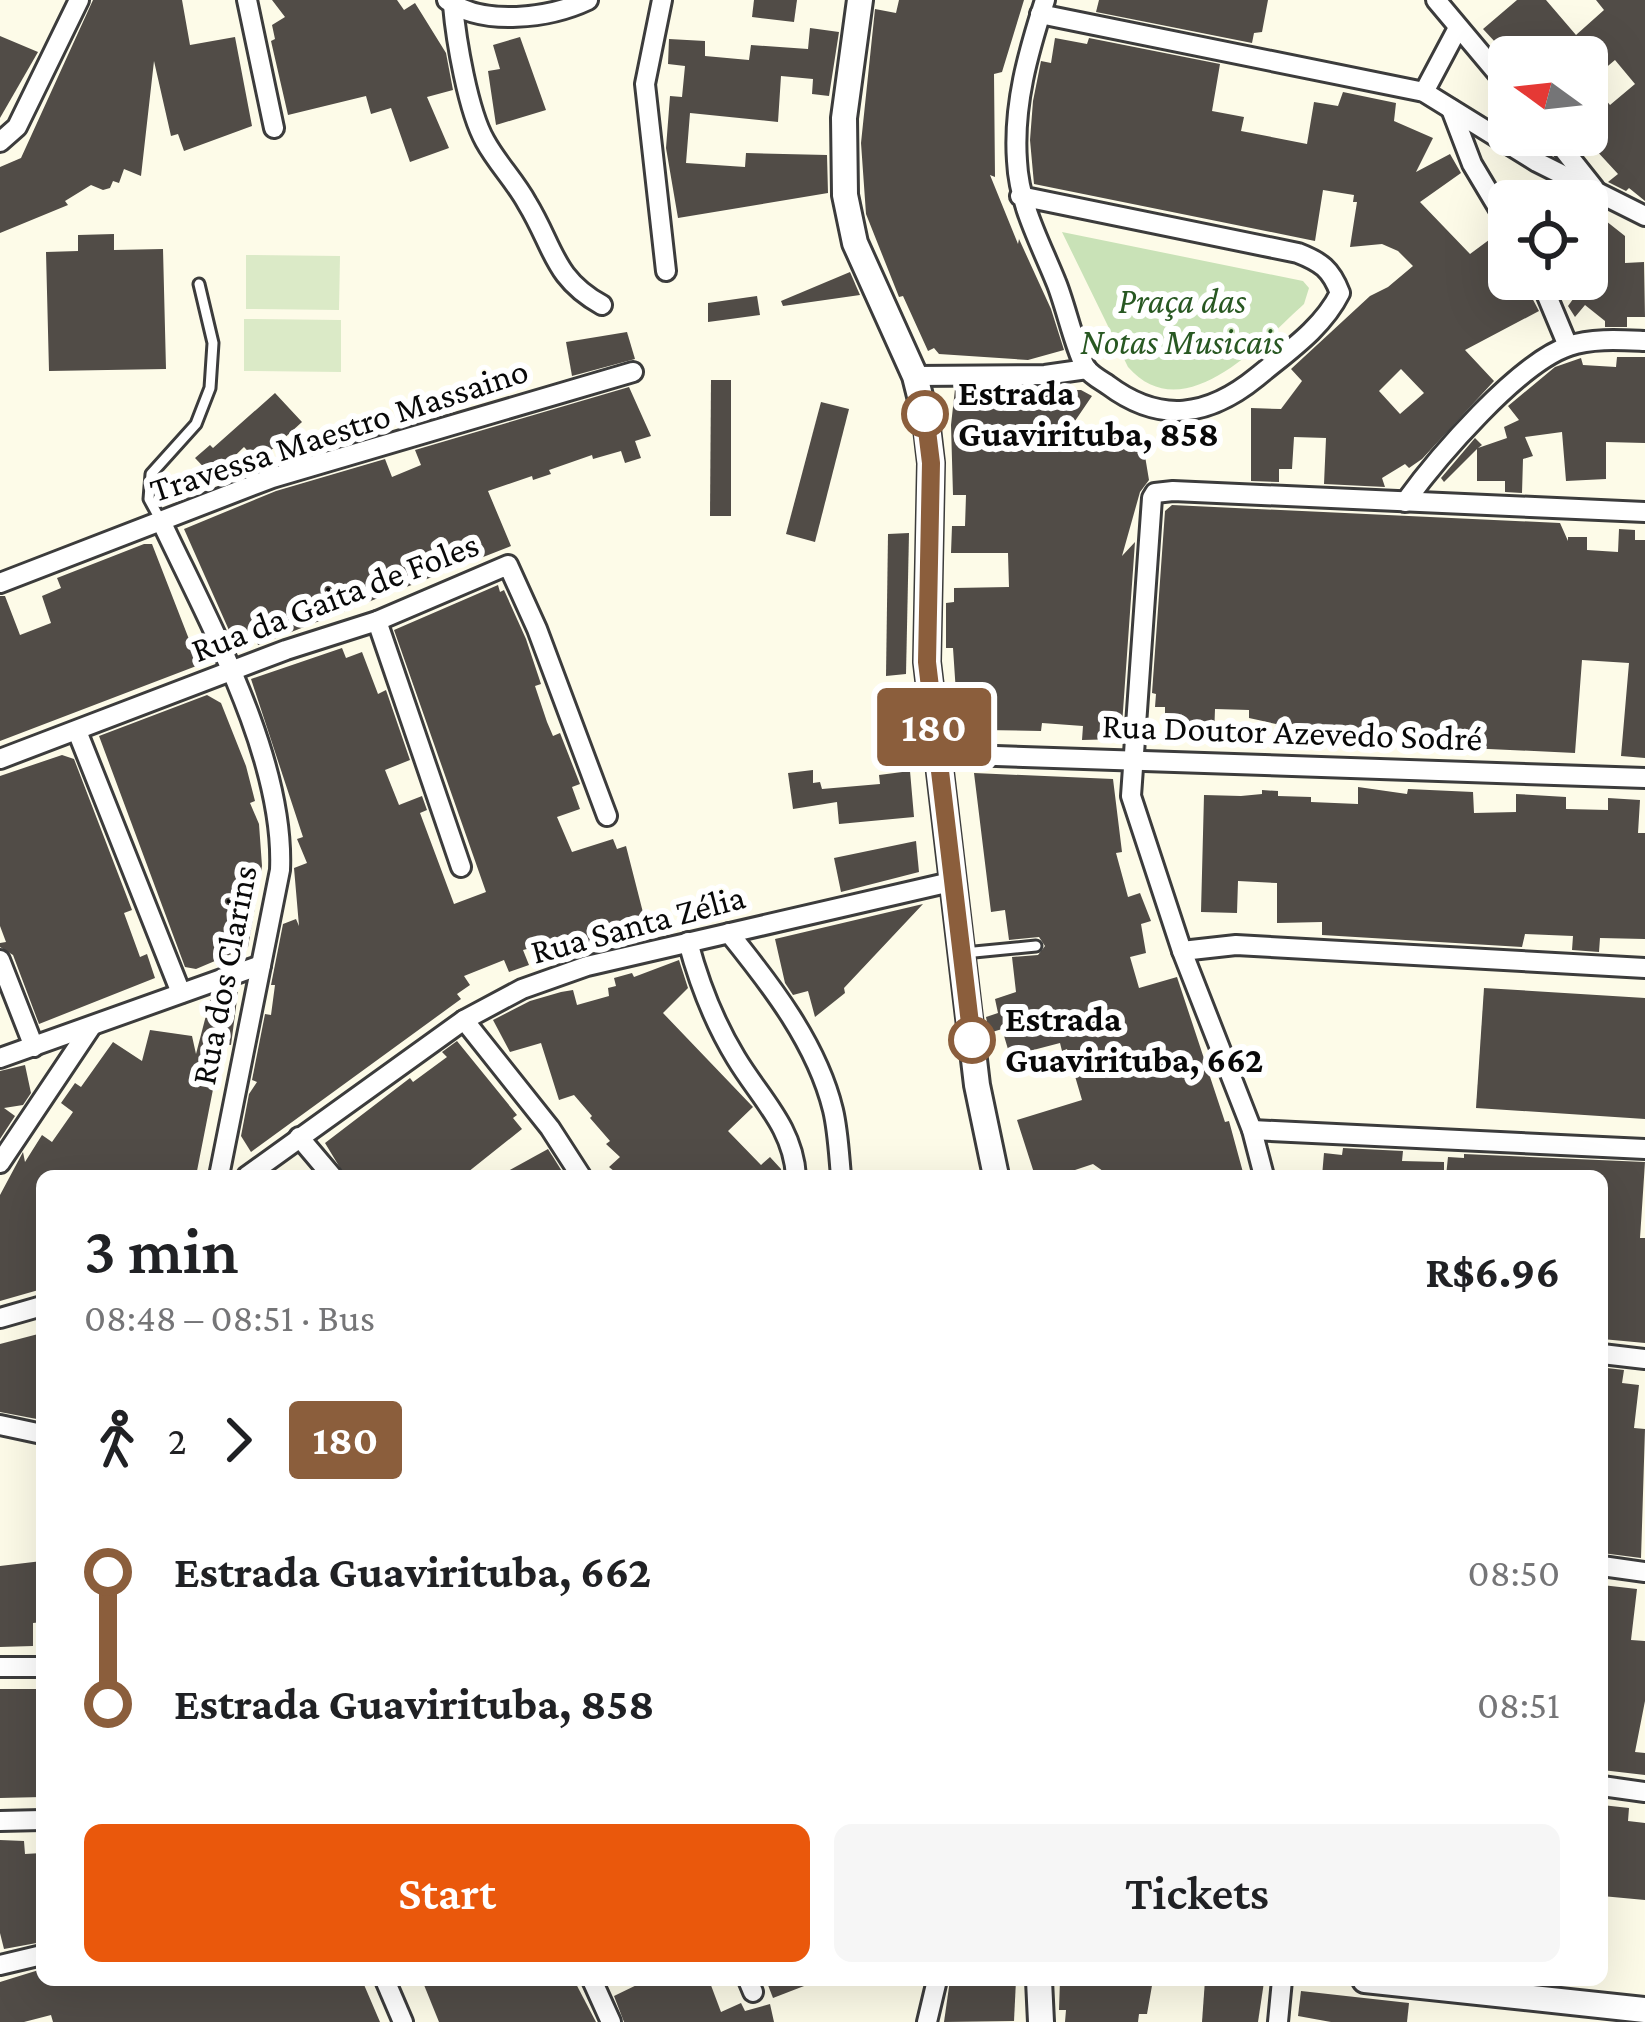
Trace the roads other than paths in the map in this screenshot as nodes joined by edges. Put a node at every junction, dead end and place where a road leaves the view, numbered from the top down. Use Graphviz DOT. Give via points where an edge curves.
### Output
graph roads {
  1 [pos="79,0"];
  2 [pos="247,0"];
  3 [pos="588,0"];
  4 [pos="662,0"];
  5 [pos="860,0"];
  6 [pos="450,3"];
  7 [pos="1042,7"];
  8 [pos="1452,10"];
  9 [pos="1488,59"];
  10 [pos="1424,92"];
  11 [pos="1451,109"];
  12 [pos="274,128"];
  13 [pos="0,142"];
  14 [pos="1569,156"];
  15 [pos="1574,180"];
  16 [pos="1588,180"];
  17 [pos="1488,191"];
  18 [pos="1020,196"];
  19 [pos="1608,198"];
  20 [pos="1645,217"];
  21 [pos="666,272"];
  22 [pos="199,284"];
  23 [pos="1549,300"];
  24 [pos="602,305"];
  25 [pos="1645,341"];
  26 [pos="1568,346"];
  27 [pos="1087,369"];
  28 [pos="633,372"];
  29 [pos="915,376"];
  30 [pos="1405,502"];
  31 [pos="1645,512"];
  32 [pos="160,521"];
  33 [pos="0,583"];
  34 [pos="377,621"];
  35 [pos="232,673"];
  36 [pos="77,730"];
  37 [pos="938,754"];
  38 [pos="0,759"];
  39 [pos="1132,760"];
  40 [pos="1645,778"];
  41 [pos="607,816"];
  42 [pos="461,867"];
  43 [pos="955,881"];
  44 [pos="729,933"];
  45 [pos="688,942"];
  46 [pos="1036,946"];
  47 [pos="1182,951"];
  48 [pos="962,953"];
  49 [pos="0,960"];
  50 [pos="260,965"];
  51 [pos="1645,968"];
  52 [pos="181,993"];
  53 [pos="464,1021"];
  54 [pos="92,1026"];
  55 [pos="34,1047"];
  56 [pos="0,1058"];
  57 [pos="1252,1130"];
  58 [pos="299,1137"];
  59 [pos="1645,1149"];
  60 [pos="0,1162"];
  61 [pos="578,1169"];
  62 [pos="220,1170"];
  63 [pos="255,1170"];
  64 [pos="327,1170"];
  65 [pos="795,1170"];
  66 [pos="840,1170"];
  67 [pos="995,1170"];
  68 [pos="1262,1170"];
  69 [pos="36,1308"];
  70 [pos="0,1318"];
  71 [pos="1608,1355"];
  72 [pos="1645,1359"];
  73 [pos="0,1425"];
  74 [pos="36,1433"];
  75 [pos="1608,1567"];
  76 [pos="1645,1572"];
  77 [pos="0,1667"];
  78 [pos="36,1667"];
  79 [pos="1608,1787"];
  80 [pos="1645,1792"];
  81 [pos="36,1820"];
  82 [pos="0,1821"];
  83 [pos="36,1956"];
  84 [pos="0,1966"];
  85 [pos="388,1986"];
  86 [pos="595,1986"];
  87 [pos="936,1986"];
  88 [pos="1039,1986"];
  89 [pos="1281,1986"];
  90 [pos="1421,1986"];
  91 [pos="1645,2010"];
  92 [pos="403,2022"];
  93 [pos="611,2022"];
  94 [pos="927,2022"];
  95 [pos="1041,2022"];
  96 [pos="1278,2022"];
  1 -- 13 [label="street" via="17,127"];
  2 -- 12 [label="street"];
  3 -- 6 [label="street" via="531,16"];
  4 -- 21 [label="street" via="645,84"];
  5 -- 29 [label="street" via="844,118 845,195 855,243"];
  6 -- 24 [label="street" via="483,137 561,272"];
  7 -- 10 [label="street"];
  7 -- 18 [label="street" via="1018,112"];
  8 -- 9 [label="street"];
  8 -- 10 [label="street"];
  10 -- 11 [label="street"];
  11 -- 15 [label="street"];
  11 -- 17 [label="street"];
  14 -- 16 [label="street"];
  18 -- 27 [label="street"];
  18 -- 27 [label="street" via="1298,253 1323,263 1340,293 1306,337 1222,400 1157,412"];
  19 -- 20 [label="street"];
  22 -- 32 [label="lane" via="213,343 210,388 196,424 151,474 149,500"];
  23 -- 26 [label="street"];
  25 -- 26 [label="street"];
  26 -- 30 [label="street" via="1499,396"];
  27 -- 29 [label="street"];
  28 -- 32 [label="street, Travessa Maestro Massaino" via="272,478"];
  29 -- 37 [label="street" via="931,463 927,662"];
  30 -- 31 [label="street"];
  30 -- 39 [label="street" via="1155,493"];
  32 -- 33 [label="street, Travessa Maestro Massaino"];
  32 -- 35 [label="street, Rua dos Clarins"];
  34 -- 35 [label="street, Rua da Gaita de Foles"];
  34 -- 41 [label="street, Rua da Gaita de Foles" via="508,565"];
  34 -- 42 [label="street"];
  35 -- 36 [label="street, Rua da Gaita de Foles"];
  35 -- 50 [label="street, Rua dos Clarins" via="282,833"];
  36 -- 38 [label="street, Rua da Gaita de Foles"];
  36 -- 52 [label="street"];
  37 -- 39 [label="street, Rua Doutor Azevedo Sodré"];
  37 -- 43 [label="street"];
  39 -- 40 [label="street, Rua Doutor Azevedo Sodré"];
  39 -- 47 [label="street" via="1138,822"];
  43 -- 44 [label="street, Rua Santa Zélia"];
  43 -- 48 [label="street"];
  44 -- 45 [label="street, Rua Santa Zélia"];
  44 -- 66 [label="street" via="780,999 824,1081"];
  45 -- 53 [label="street, Rua Santa Zélia" via="587,966"];
  45 -- 65 [label="street" via="718,1026 785,1129"];
  46 -- 48 [label="lane"];
  47 -- 51 [label="street" via="1236,945"];
  47 -- 57 [label="street"];
  48 -- 67 [label="street"];
  49 -- 55 [label="street"];
  50 -- 52 [label="street"];
  50 -- 62 [label="street, Rua dos Clarins"];
  52 -- 54 [label="street"];
  53 -- 58 [label="street, Rua Santa Zélia"];
  53 -- 61 [label="street"];
  54 -- 55 [label="street"];
  54 -- 60 [label="street"];
  55 -- 56 [label="street"];
  57 -- 59 [label="street"];
  57 -- 68 [label="street"];
  58 -- 63 [label="street, Rua Santa Zélia"];
  58 -- 64 [label="street"];
  69 -- 70 [label="street"];
  71 -- 72 [label="street"];
  73 -- 74 [label="street"];
  75 -- 76 [label="street"];
  77 -- 78 [label="street"];
  79 -- 80 [label="street"];
  81 -- 82 [label="street"];
  83 -- 84 [label="street"];
  85 -- 92 [label="street"];
  86 -- 93 [label="street"];
  87 -- 94 [label="street"];
  88 -- 95 [label="street"];
  89 -- 96 [label="street"];
  90 -- 91 [label="street"];
}
